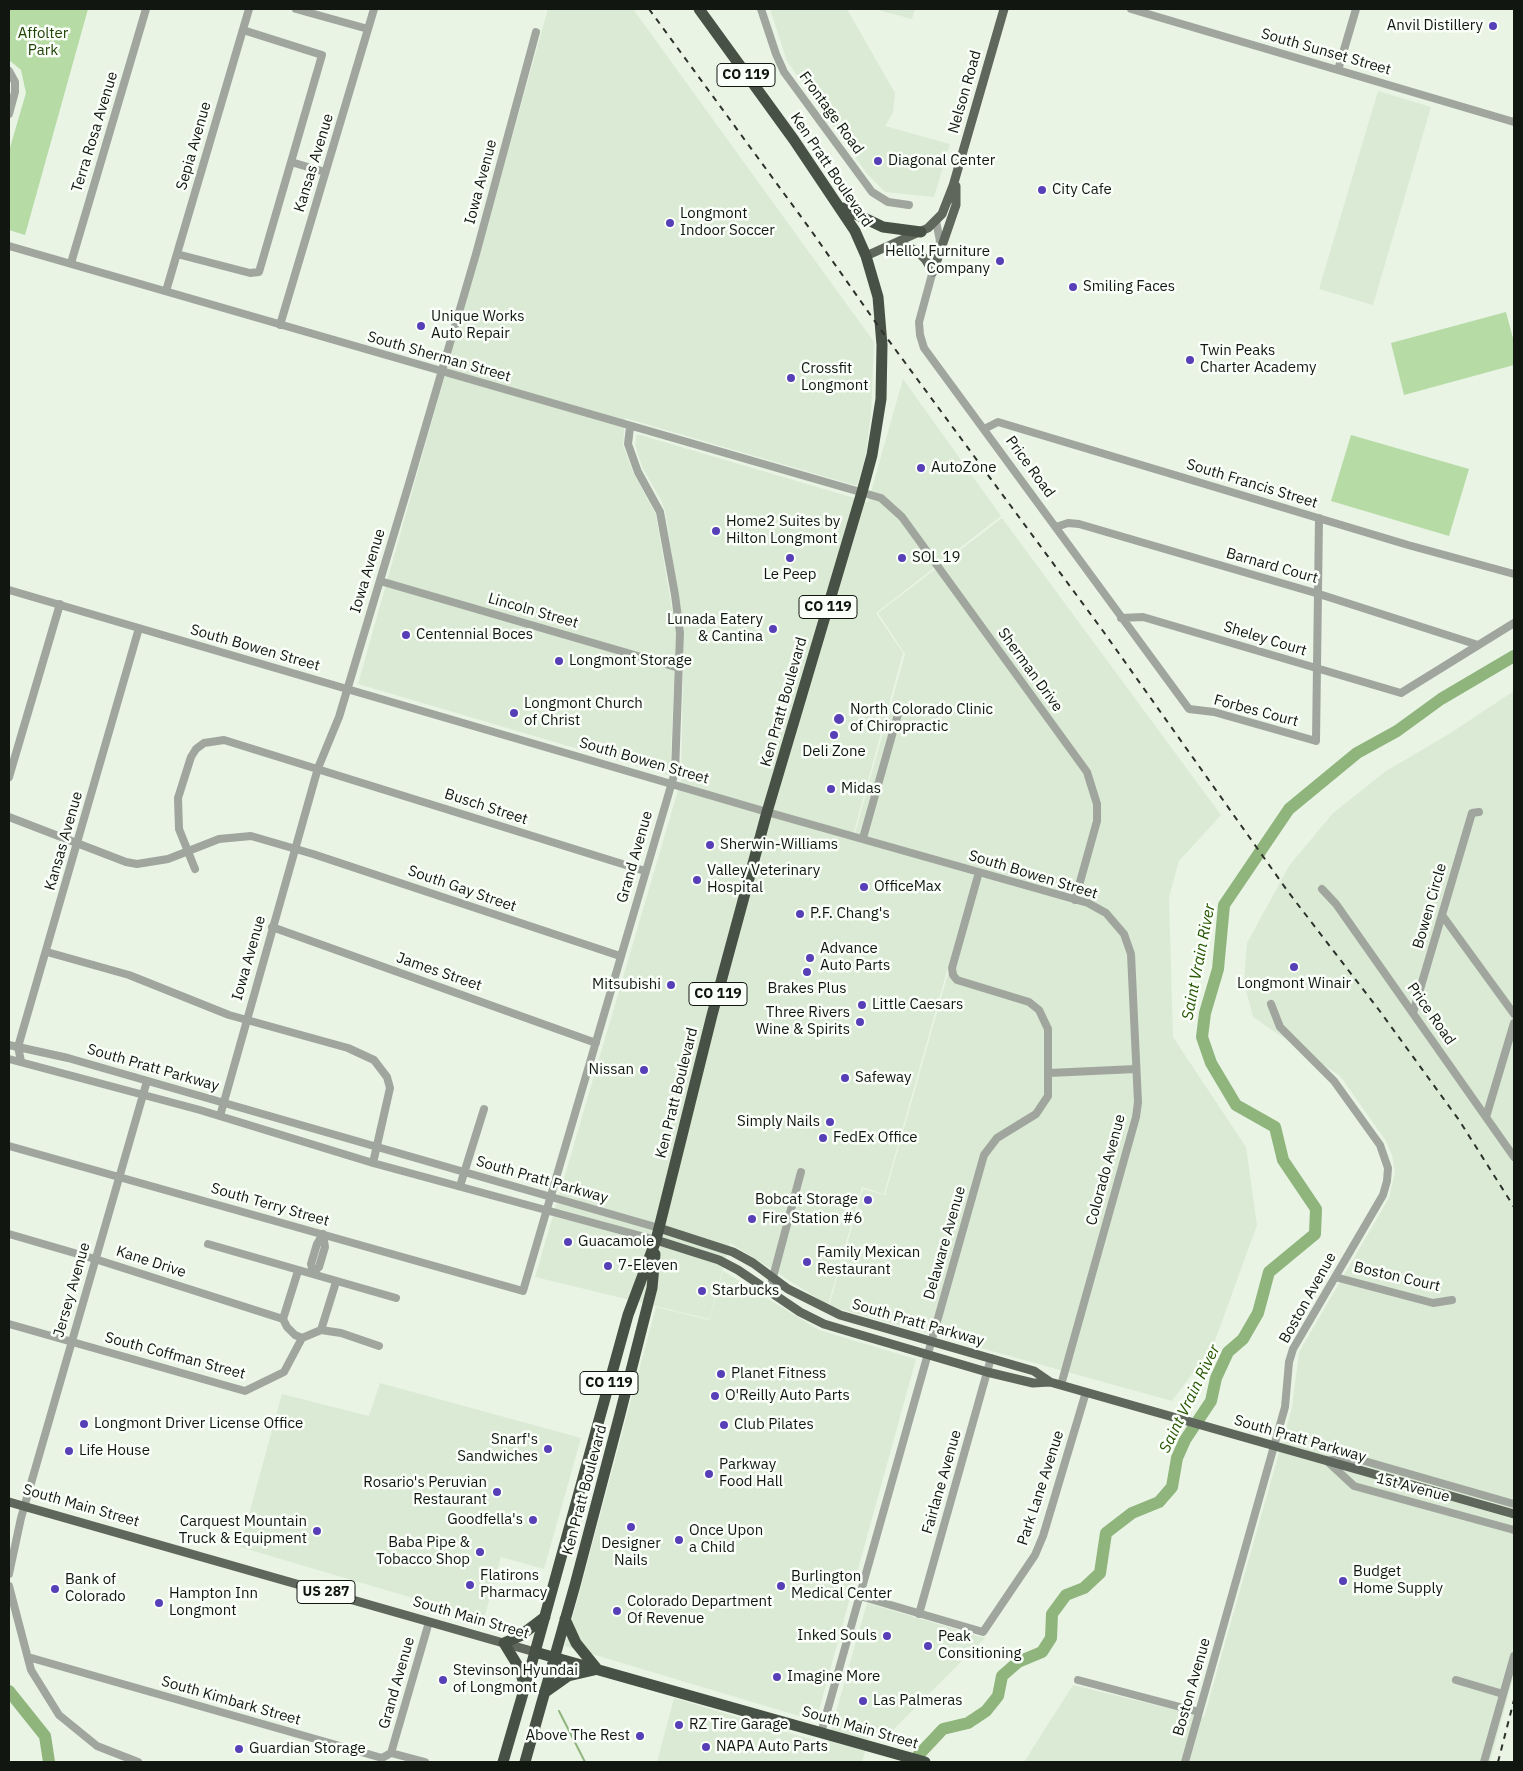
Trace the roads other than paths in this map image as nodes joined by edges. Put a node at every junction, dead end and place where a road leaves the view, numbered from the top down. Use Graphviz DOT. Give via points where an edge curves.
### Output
graph roads {
  1 [pos="146,9"];
  2 [pos="249,9"];
  3 [pos="296,9"];
  4 [pos="374,9"];
  5 [pos="699,9"];
  6 [pos="761,9"];
  7 [pos="1004,9"];
  8 [pos="1131,9"];
  9 [pos="1356,9"];
  10 [pos="368,29"];
  11 [pos="243,30"];
  12 [pos="536,32"];
  13 [pos="1338,70"];
  14 [pos="9,71"];
  15 [pos="9,112"];
  16 [pos="1514,122"];
  17 [pos="291,162"];
  18 [pos="325,172"];
  19 [pos="956,176"];
  20 [pos="909,205"];
  21 [pos="841,207"];
  22 [pos="936,222"];
  23 [pos="921,232"];
  24 [pos="890,245"];
  25 [pos="9,246"];
  26 [pos="177,254"];
  27 [pos="866,256"];
  28 [pos="71,263"];
  29 [pos="933,272"];
  30 [pos="166,291"];
  31 [pos="280,325"];
  32 [pos="442,372"];
  33 [pos="630,427"];
  34 [pos="984,429"];
  35 [pos="862,492"];
  36 [pos="1319,518"];
  37 [pos="1056,527"];
  38 [pos="1514,574"];
  39 [pos="380,581"];
  40 [pos="9,590"];
  41 [pos="1319,594"];
  42 [pos="60,604"];
  43 [pos="1121,618"];
  44 [pos="1514,623"];
  45 [pos="139,628"];
  46 [pos="1478,645"];
  47 [pos="679,668"];
  48 [pos="1317,669"];
  49 [pos="348,689"];
  50 [pos="1189,709"];
  51 [pos="898,714"];
  52 [pos="318,768"];
  53 [pos="9,777"];
  54 [pos="671,784"];
  55 [pos="767,812"];
  56 [pos="1479,812"];
  57 [pos="9,817"];
  58 [pos="862,838"];
  59 [pos="78,844"];
  60 [pos="295,848"];
  61 [pos="188,853"];
  62 [pos="195,869"];
  63 [pos="645,871"];
  64 [pos="979,872"];
  65 [pos="1322,889"];
  66 [pos="1075,900"];
  67 [pos="1442,915"];
  68 [pos="272,928"];
  69 [pos="1120,929"];
  70 [pos="47,952"];
  71 [pos="620,956"];
  72 [pos="1270,1004"];
  73 [pos="1413,1013"];
  74 [pos="1514,1014"];
  75 [pos="246,1020"];
  76 [pos="1514,1026"];
  77 [pos="596,1043"];
  78 [pos="9,1045"];
  79 [pos="18,1047"];
  80 [pos="9,1059"];
  81 [pos="21,1061"];
  82 [pos="1136,1069"];
  83 [pos="1049,1073"];
  84 [pos="147,1081"];
  85 [pos="143,1094"];
  86 [pos="224,1102"];
  87 [pos="484,1109"];
  88 [pos="220,1116"];
  89 [pos="1486,1117"];
  90 [pos="9,1146"];
  91 [pos="376,1147"];
  92 [pos="1514,1157"];
  93 [pos="373,1163"];
  94 [pos="464,1172"];
  95 [pos="801,1172"];
  96 [pos="120,1176"];
  97 [pos="460,1186"];
  98 [pos="551,1197"];
  99 [pos="548,1210"];
  100 [pos="659,1228"];
  101 [pos="9,1234"];
  102 [pos="324,1234"];
  103 [pos="656,1240"];
  104 [pos="208,1244"];
  105 [pos="95,1259"];
  106 [pos="298,1271"];
  107 [pos="313,1273"];
  108 [pos="1335,1277"];
  109 [pos="773,1278"];
  110 [pos="336,1282"];
  111 [pos="523,1291"];
  112 [pos="769,1292"];
  113 [pos="396,1298"];
  114 [pos="1452,1300"];
  115 [pos="283,1318"];
  116 [pos="9,1324"];
  117 [pos="321,1330"];
  118 [pos="302,1338"];
  119 [pos="72,1342"];
  120 [pos="932,1342"];
  121 [pos="379,1346"];
  122 [pos="928,1354"];
  123 [pos="991,1358"];
  124 [pos="987,1372"];
  125 [pos="1050,1382"];
  126 [pos="1061,1385"];
  127 [pos="1086,1392"];
  128 [pos="1274,1446"];
  129 [pos="1326,1460"];
  130 [pos="9,1502"];
  131 [pos="1514,1504"];
  132 [pos="25,1506"];
  133 [pos="1514,1514"];
  134 [pos="1514,1530"];
  135 [pos="9,1574"];
  136 [pos="9,1586"];
  137 [pos="860,1596"];
  138 [pos="919,1614"];
  139 [pos="545,1617"];
  140 [pos="565,1619"];
  141 [pos="429,1622"];
  142 [pos="504,1643"];
  143 [pos="536,1652"];
  144 [pos="1514,1656"];
  145 [pos="28,1657"];
  146 [pos="554,1657"];
  147 [pos="598,1669"];
  148 [pos="1078,1680"];
  149 [pos="1456,1680"];
  150 [pos="1511,1680"];
  151 [pos="526,1687"];
  152 [pos="544,1692"];
  153 [pos="1503,1694"];
  154 [pos="1198,1712"];
  155 [pos="821,1733"];
  156 [pos="391,1752"];
  157 [pos="138,1762"];
  158 [pos="425,1762"];
  159 [pos="502,1762"];
  160 [pos="524,1762"];
  161 [pos="924,1762"];
  162 [pos="1185,1762"];
  163 [pos="1484,1762"];
  1 -- 28 [label="street, Terra Rosa Avenue"];
  2 -- 11 [label="street, Sepia Avenue"];
  3 -- 10 [label="street"];
  4 -- 10 [label="street, Kansas Avenue"];
  5 -- 21 [label="highway, Ken Pratt Boulevard / CO 119"];
  6 -- 20 [label="street, Frontage Road" via="784,72 872,192 888,202"];
  7 -- 19 [label="main road, Nelson Road"];
  8 -- 13 [label="street, South Sunset Street"];
  9 -- 13 [label="street"];
  10 -- 18 [label="street, Kansas Avenue"];
  11 -- 17 [label="street" via="322,54"];
  11 -- 26 [label="street, Sepia Avenue"];
  12 -- 32 [label="street, Iowa Avenue"];
  13 -- 16 [label="street, South Sunset Street"];
  14 -- 15 [label="street" via="16,92"];
  17 -- 18 [label="street"];
  17 -- 26 [label="street" via="259,272 250,273"];
  18 -- 31 [label="street, Kansas Avenue"];
  19 -- 22 [label="main road, Nelson Road" via="946,206"];
  19 -- 29 [label="main road" via="956,205"];
  21 -- 23 [label="highway" via="883,227"];
  21 -- 27 [label="highway, Ken Pratt Boulevard / CO 119"];
  22 -- 23 [label="main road, Nelson Road"];
  22 -- 29 [label="street, Price Road" via="940,241"];
  23 -- 24 [label="main road, Nelson Road"];
  24 -- 27 [label="main road, Nelson Road"];
  24 -- 29 [label="main road" via="917,251"];
  25 -- 28 [label="street, South Sherman Street"];
  26 -- 30 [label="street, Sepia Avenue"];
  27 -- 35 [label="highway, Ken Pratt Boulevard / CO 119" via="878,297 882,373 878,425"];
  28 -- 30 [label="street, South Sherman Street"];
  29 -- 34 [label="street, Price Road" via="919,322 922,342"];
  30 -- 31 [label="street, South Sherman Street"];
  31 -- 32 [label="street, South Sherman Street"];
  32 -- 33 [label="street, South Sherman Street"];
  32 -- 39 [label="street, Iowa Avenue"];
  33 -- 35 [label="street, South Sherman Street"];
  33 -- 47 [label="street, Grand Avenue" via="628,444 638,472 660,512 678,624"];
  34 -- 36 [label="street, South Francis Street" via="998,422"];
  34 -- 37 [label="street, Price Road"];
  35 -- 55 [label="highway, Ken Pratt Boulevard / CO 119"];
  35 -- 66 [label="street, Sherman Drive" via="881,498 902,517 1087,772 1095,796 1097,821"];
  36 -- 38 [label="street, South Francis Street"];
  36 -- 41 [label="street"];
  37 -- 41 [label="street, Barnard Court" via="1079,524"];
  37 -- 43 [label="street, Price Road"];
  39 -- 47 [label="street, Lincoln Street"];
  39 -- 49 [label="street, Iowa Avenue"];
  40 -- 42 [label="street, South Bowen Street"];
  41 -- 46 [label="street, Barnard Court"];
  41 -- 48 [label="street"];
  42 -- 45 [label="street, South Bowen Street"];
  42 -- 53 [label="street"];
  43 -- 48 [label="street, Sheley Court" via="1143,617"];
  43 -- 50 [label="street, Price Road"];
  44 -- 46 [label="street"];
  45 -- 49 [label="street, South Bowen Street"];
  45 -- 59 [label="street, Kansas Avenue"];
  46 -- 48 [label="street, Sheley Court" via="1401,693"];
  47 -- 54 [label="street, Grand Avenue" via="675,772"];
  48 -- 50 [label="street, Forbes Court" via="1316,741 1214,712"];
  49 -- 52 [label="street, Iowa Avenue"];
  49 -- 54 [label="street, South Bowen Street"];
  51 -- 58 [label="street"];
  52 -- 60 [label="street, Iowa Avenue"];
  52 -- 61 [label="street, Busch Street" via="224,740 204,743 191,757 178,798 179,829"];
  52 -- 63 [label="street, Busch Street"];
  54 -- 55 [label="street, South Bowen Street"];
  54 -- 63 [label="street, Grand Avenue"];
  55 -- 58 [label="street, South Bowen Street"];
  55 -- 100 [label="highway, Ken Pratt Boulevard / CO 119"];
  56 -- 67 [label="street, Bowen Circle" via="1472,813"];
  57 -- 59 [label="street, South Gay Street"];
  58 -- 64 [label="street, South Bowen Street"];
  59 -- 61 [label="street, South Gay Street" via="137,864"];
  59 -- 70 [label="street, Kansas Avenue"];
  60 -- 61 [label="street, South Gay Street" via="251,836 235,836 219,839"];
  60 -- 68 [label="street, Iowa Avenue"];
  60 -- 71 [label="street, South Gay Street"];
  61 -- 62 [label="street, Busch Street"];
  63 -- 71 [label="street, Grand Avenue"];
  64 -- 66 [label="street, South Bowen Street"];
  64 -- 83 [label="street, Delaware Avenue" via="952,968 953,975 958,980 1024,1000 1039,1010 1048,1029"];
  65 -- 73 [label="street, Price Road"];
  66 -- 69 [label="street, South Bowen Street" via="1106,913"];
  67 -- 73 [label="street, Bowen Circle"];
  67 -- 74 [label="street"];
  68 -- 75 [label="street, Iowa Avenue"];
  68 -- 77 [label="street, James Street"];
  69 -- 82 [label="street, Colorado Avenue" via="1131,954"];
  70 -- 75 [label="street" via="129,975"];
  70 -- 79 [label="street, Kansas Avenue"];
  71 -- 77 [label="street, Grand Avenue"];
  72 -- 108 [label="street, Boston Avenue" via="1280,1026 1334,1081 1386,1157 1388,1172 1383,1195"];
  73 -- 89 [label="street, Price Road"];
  75 -- 86 [label="street, Iowa Avenue"];
  75 -- 91 [label="street" via="355,1050 374,1060 387,1077 389,1097"];
  76 -- 89 [label="street"];
  77 -- 98 [label="street, Grand Avenue"];
  78 -- 79 [label="street, South Pratt Parkway"];
  79 -- 81 [label="street, Kansas Avenue"];
  79 -- 84 [label="street, South Pratt Parkway"];
  80 -- 81 [label="street, South Pratt Parkway"];
  81 -- 85 [label="street, South Pratt Parkway"];
  82 -- 83 [label="street"];
  82 -- 126 [label="street, Colorado Avenue" via="1136,1117"];
  83 -- 120 [label="street, Delaware Avenue" via="1044,1106 997,1138 984,1154"];
  84 -- 85 [label="street, Jersey Avenue"];
  84 -- 86 [label="street, South Pratt Parkway"];
  85 -- 88 [label="street, South Pratt Parkway"];
  85 -- 96 [label="street, Jersey Avenue"];
  86 -- 88 [label="street, Iowa Avenue"];
  86 -- 91 [label="street, South Pratt Parkway"];
  87 -- 94 [label="street"];
  88 -- 93 [label="street, South Pratt Parkway"];
  89 -- 92 [label="street, Price Road"];
  90 -- 96 [label="street, South Terry Street"];
  91 -- 93 [label="street"];
  91 -- 94 [label="street, South Pratt Parkway"];
  93 -- 97 [label="street, South Pratt Parkway"];
  94 -- 97 [label="street"];
  94 -- 98 [label="street, South Pratt Parkway"];
  95 -- 109 [label="street"];
  96 -- 102 [label="street, South Terry Street"];
  96 -- 105 [label="street, Jersey Avenue"];
  97 -- 99 [label="street, South Pratt Parkway"];
  98 -- 99 [label="street, Grand Avenue"];
  98 -- 100 [label="street, South Pratt Parkway"];
  99 -- 103 [label="street, South Pratt Parkway"];
  99 -- 111 [label="street, Grand Avenue"];
  100 -- 103 [label="highway, Ken Pratt Boulevard / CO 119"];
  100 -- 109 [label="main road, South Pratt Parkway" via="733,1252"];
  101 -- 105 [label="street, Kane Drive"];
  102 -- 107 [label="street" via="311,1264"];
  102 -- 111 [label="street, South Terry Street"];
  103 -- 112 [label="main road, South Pratt Parkway" via="719,1260"];
  103 -- 139 [label="highway, Ken Pratt Boulevard / CO 119" via="628,1315"];
  103 -- 140 [label="highway, Ken Pratt Boulevard / CO 119" via="652,1288"];
  104 -- 106 [label="street"];
  105 -- 115 [label="street, Kane Drive"];
  105 -- 119 [label="street, Jersey Avenue"];
  106 -- 107 [label="street"];
  106 -- 115 [label="street"];
  107 -- 110 [label="street"];
  108 -- 114 [label="street, Boston Court" via="1433,1303"];
  108 -- 128 [label="street, Boston Avenue" via="1293,1349 1286,1407"];
  109 -- 112 [label="street"];
  109 -- 120 [label="main road, South Pratt Parkway" via="813,1304 840,1315"];
  110 -- 113 [label="street"];
  110 -- 117 [label="street"];
  112 -- 122 [label="main road, South Pratt Parkway" via="824,1324"];
  115 -- 118 [label="street" via="287,1327"];
  116 -- 119 [label="street, South Coffman Street"];
  117 -- 118 [label="street"];
  117 -- 121 [label="street"];
  118 -- 119 [label="street, South Coffman Street" via="284,1372 245,1391"];
  119 -- 132 [label="street, Jersey Avenue"];
  120 -- 122 [label="street, Delaware Avenue"];
  120 -- 123 [label="main road, South Pratt Parkway"];
  122 -- 124 [label="main road, South Pratt Parkway"];
  122 -- 137 [label="street, Delaware Avenue"];
  123 -- 124 [label="street, Fairlane Avenue"];
  123 -- 125 [label="main road, South Pratt Parkway" via="1034,1371"];
  124 -- 125 [label="main road, South Pratt Parkway" via="1033,1383"];
  124 -- 138 [label="street, Fairlane Avenue"];
  125 -- 126 [label="main road, South Pratt Parkway"];
  126 -- 127 [label="main road, South Pratt Parkway"];
  127 -- 128 [label="main road, South Pratt Parkway"];
  127 -- 138 [label="street, Park Lane Avenue" via="1044,1536 983,1632"];
  128 -- 129 [label="main road, South Pratt Parkway"];
  128 -- 154 [label="street, Boston Avenue"];
  129 -- 131 [label="street, 1st Avenue" via="1361,1460"];
  129 -- 133 [label="main road, South Pratt Parkway"];
  129 -- 134 [label="street, 1st Avenue" via="1354,1486"];
  130 -- 132 [label="main road, South Main Street / US 287"];
  132 -- 135 [label="street, Jersey Avenue"];
  132 -- 141 [label="main road, South Main Street / US 287"];
  136 -- 145 [label="street"];
  137 -- 138 [label="street"];
  137 -- 155 [label="street, Delaware Avenue"];
  139 -- 142 [label="highway" via="520,1636"];
  139 -- 143 [label="highway, Ken Pratt Boulevard / CO 119"];
  140 -- 146 [label="highway, Ken Pratt Boulevard / CO 119"];
  140 -- 147 [label="highway" via="576,1643"];
  141 -- 142 [label="main road, South Main Street / US 287"];
  141 -- 156 [label="street, Grand Avenue"];
  142 -- 143 [label="main road, South Main Street / US 287"];
  142 -- 151 [label="highway"];
  143 -- 146 [label="highway, South Main Street / US 287"];
  143 -- 151 [label="highway, CO 119"];
  144 -- 150 [label="street"];
  145 -- 156 [label="street, South Kimbark Street" via="382,1758"];
  145 -- 157 [label="street" via="31,1670 60,1715 97,1746"];
  146 -- 147 [label="highway, South Main Street / US 287"];
  146 -- 152 [label="highway, CO 119"];
  147 -- 152 [label="highway" via="568,1676"];
  147 -- 155 [label="highway, South Main Street / US 287"];
  148 -- 154 [label="street"];
  149 -- 153 [label="street"];
  150 -- 153 [label="street"];
  151 -- 159 [label="highway, CO 119"];
  152 -- 160 [label="highway, CO 119"];
  153 -- 163 [label="street"];
  154 -- 162 [label="street, Boston Avenue"];
  155 -- 161 [label="highway, South Main Street / US 287"];
  156 -- 158 [label="street, South Kimbark Street"];
}
